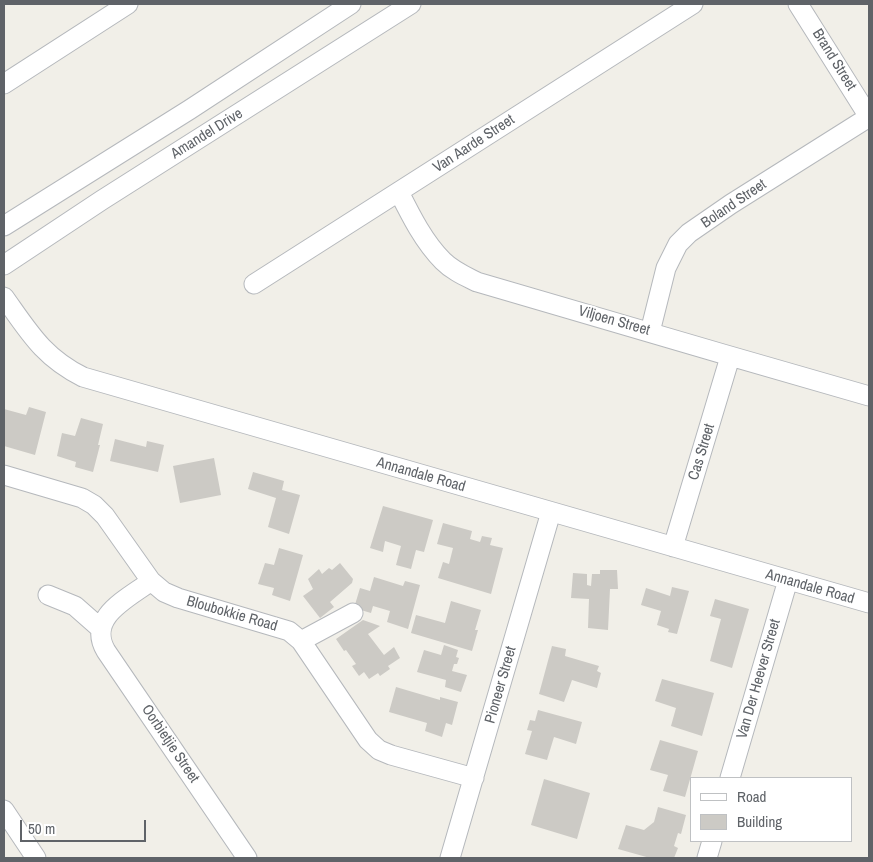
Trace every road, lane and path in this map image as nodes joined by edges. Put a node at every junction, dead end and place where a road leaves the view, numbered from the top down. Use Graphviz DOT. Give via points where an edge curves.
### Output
graph roads {
  1 [pos="128,4"];
  2 [pos="351,4"];
  3 [pos="411,4"];
  4 [pos="693,4"];
  5 [pos="798,4"];
  6 [pos="4,84"];
  7 [pos="869,117"];
  8 [pos="399,192"];
  9 [pos="4,226"];
  10 [pos="4,265"];
  11 [pos="254,284"];
  12 [pos="4,298"];
  13 [pos="650,332"];
  14 [pos="730,357"];
  15 [pos="869,396"];
  16 [pos="4,475"];
  17 [pos="551,512"];
  18 [pos="673,547"];
  19 [pos="788,580"];
  20 [pos="152,581"];
  21 [pos="48,595"];
  22 [pos="869,603"];
  23 [pos="354,612"];
  24 [pos="100,628"];
  25 [pos="301,641"];
  26 [pos="730,777"];
  27 [pos="474,778"];
  28 [pos="4,811"];
  29 [pos="712,842"];
  30 [pos="36,858"];
  31 [pos="247,858"];
  32 [pos="450,858"];
  33 [pos="707,858"];
  1 -- 6 [label="street"];
  2 -- 9 [label="street, Amandel Drive"];
  3 -- 10 [label="street, Amandel Drive"];
  4 -- 8 [label="street, Van Aarde Street"];
  5 -- 7 [label="street, Brand Street"];
  7 -- 13 [label="street, Boland Street" via="732,204 678,244 666,268"];
  8 -- 11 [label="street, Van Aarde Street"];
  8 -- 13 [label="street, Viljoen Street" via="429,244 444,262 458,272 477,282"];
  12 -- 17 [label="street, Annandale Road" via="42,348 83,377"];
  13 -- 14 [label="street, Viljoen Street"];
  14 -- 15 [label="street, Viljoen Street"];
  14 -- 18 [label="street, Cas Street"];
  16 -- 20 [label="street, Bloubokkie Road" via="82,498 94,505"];
  17 -- 18 [label="street, Annandale Road"];
  17 -- 27 [label="street, Pioneer Street"];
  18 -- 19 [label="street, Annandale Road"];
  19 -- 22 [label="street, Annandale Road"];
  19 -- 26 [label="street, Van Der Heever Street"];
  20 -- 24 [label="street" via="111,611"];
  20 -- 25 [label="street, Bloubokkie Road" via="171,596 282,628"];
  21 -- 24 [label="street" via="75,606"];
  23 -- 25 [label="street"];
  24 -- 31 [label="street, Oorbietjie Street" via="100,640 106,651"];
  25 -- 27 [label="street, Bloubokkie Road" via="373,746 385,753"];
  27 -- 32 [label="street, Pioneer Street"];
  28 -- 30 [label="street"];
  29 -- 33 [label="street"];
}
